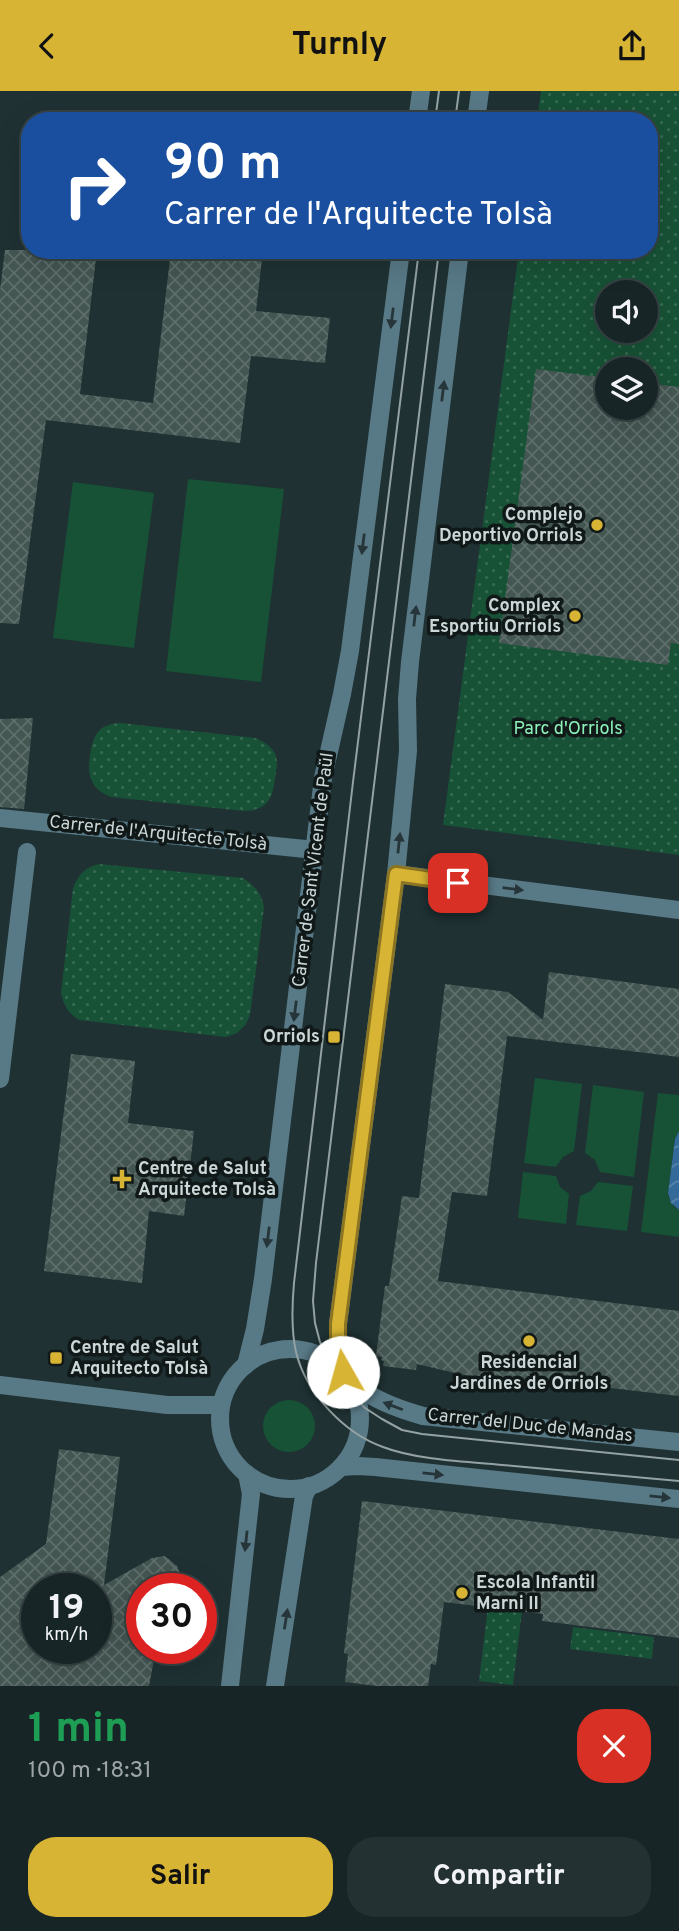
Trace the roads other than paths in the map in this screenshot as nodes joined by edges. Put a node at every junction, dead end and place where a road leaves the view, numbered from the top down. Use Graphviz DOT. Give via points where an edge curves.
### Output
graph roads {
  1 [pos="421,91"];
  2 [pos="480,91"];
  3 [pos="418,112"];
  4 [pos="477,112"];
  5 [pos="400,259"];
  6 [pos="459,259"];
  7 [pos="0,818"];
  8 [pos="315,850"];
  9 [pos="27,852"];
  10 [pos="396,874"];
  11 [pos="679,910"];
  12 [pos="0,1079"];
  13 [pos="246,1365"];
  14 [pos="345,1376"];
  15 [pos="0,1385"];
  16 [pos="221,1405"];
  17 [pos="679,1442"];
  18 [pos="341,1467"];
  19 [pos="247,1473"];
  20 [pos="309,1486"];
  21 [pos="679,1499"];
  22 [pos="230,1686"];
  23 [pos="275,1686"];
  1 -- 3 [label="street"];
  2 -- 4 [label="street"];
  5 -- 8 [label="street, Carrer de Sant Vicent de Paül, one-way" via="350,651 323,778"];
  10 -- 6 [label="street, one-way" via="408,751 410,662"];
  7 -- 8 [label="street, Carrer de l'Arquitecte Tolsà"];
  8 -- 13 [label="street, Carrer de Sant Vicent de Paül, one-way" via="263,1279"];
  9 -- 12 [label="street"];
  10 -- 11 [label="street, one-way"];
  10 -- 14 [label="street" via="338,1324 338,1355"];
  13 -- 14 [label="street" via="267,1353 289,1349 312,1353"];
  13 -- 16 [label="street"];
  17 -- 14 [label="street, Carrer del Duc de Mandas, one-way" via="423,1416 391,1407"];
  14 -- 18 [label="street" via="358,1401 360,1423 353,1450"];
  15 -- 16 [label="street" via="167,1405"];
  16 -- 19 [label="street" via="227,1451"];
  18 -- 20 [label="street"];
  18 -- 21 [label="street, one-way"];
  19 -- 20 [label="street" via="260,1483 283,1489"];
  19 -- 22 [label="street, one-way" via="251,1494"];
  23 -- 20 [label="street, one-way"];
}
